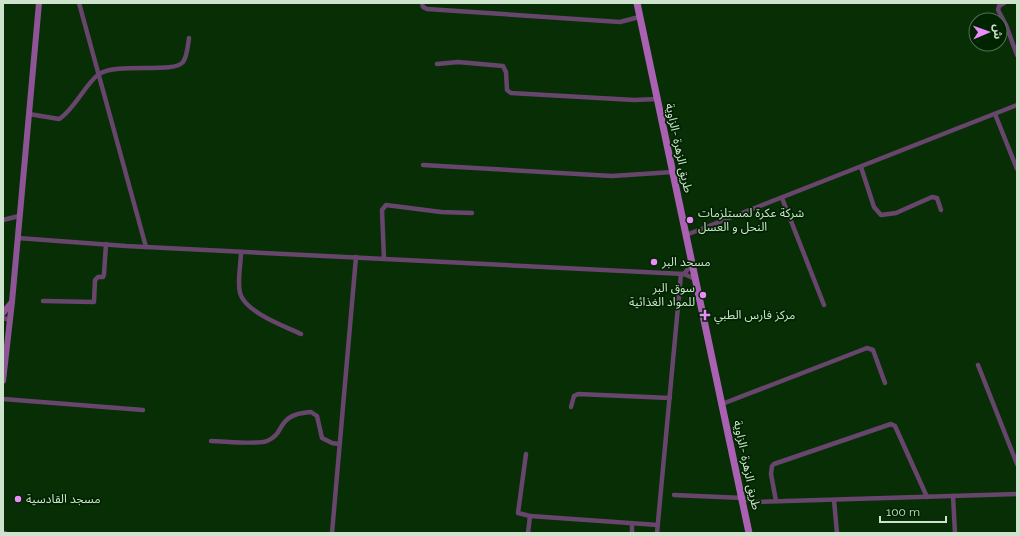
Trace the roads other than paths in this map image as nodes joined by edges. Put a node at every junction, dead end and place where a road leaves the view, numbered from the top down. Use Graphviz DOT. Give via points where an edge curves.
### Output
graph roads {
  1 [pos="39,3"];
  2 [pos="79,3"];
  3 [pos="422,3"];
  4 [pos="637,3"];
  5 [pos="1004,3"];
  6 [pos="640,17"];
  7 [pos="189,38"];
  8 [pos="1017,55"];
  9 [pos="437,64"];
  10 [pos="99,74"];
  11 [pos="657,99"];
  12 [pos="1017,105"];
  13 [pos="29,114"];
  14 [pos="995,114"];
  15 [pos="423,165"];
  16 [pos="860,167"];
  17 [pos="1017,169"];
  18 [pos="673,172"];
  19 [pos="782,198"];
  20 [pos="941,210"];
  21 [pos="472,213"];
  22 [pos="19,216"];
  23 [pos="3,220"];
  24 [pos="686,235"];
  25 [pos="18,238"];
  26 [pos="106,244"];
  27 [pos="146,247"];
  28 [pos="241,252"];
  29 [pos="356,257"];
  30 [pos="384,259"];
  31 [pos="692,264"];
  32 [pos="682,274"];
  33 [pos="694,279"];
  34 [pos="43,301"];
  35 [pos="12,302"];
  36 [pos="824,305"];
  37 [pos="3,312"];
  38 [pos="3,318"];
  39 [pos="8,323"];
  40 [pos="301,334"];
  41 [pos="3,337"];
  42 [pos="7,344"];
  43 [pos="978,365"];
  44 [pos="3,381"];
  45 [pos="885,383"];
  46 [pos="670,398"];
  47 [pos="3,399"];
  48 [pos="722,404"];
  49 [pos="571,407"];
  50 [pos="143,410"];
  51 [pos="211,441"];
  52 [pos="339,444"];
  53 [pos="526,454"];
  54 [pos="1017,464"];
  55 [pos="1017,494"];
  56 [pos="674,495"];
  57 [pos="953,496"];
  58 [pos="927,497"];
  59 [pos="742,498"];
  60 [pos="834,500"];
  61 [pos="776,501"];
  62 [pos="755,502"];
  63 [pos="745,508"];
  64 [pos="530,516"];
  65 [pos="632,523"];
  66 [pos="658,525"];
  67 [pos="332,533"];
  68 [pos="528,533"];
  69 [pos="632,533"];
  70 [pos="657,533"];
  71 [pos="749,533"];
  72 [pos="837,533"];
  73 [pos="955,533"];
  1 -- 13 [label="street"];
  2 -- 10 [label="street"];
  3 -- 6 [label="street" via="427,9 581,20 620,22"];
  4 -- 6 [label="main road, طريق الزهرة -الزاوية"];
  5 -- 8 [label="street" via="998,10"];
  6 -- 11 [label="main road, طريق الزهرة -الزاوية"];
  7 -- 10 [label="street" via="184,61 178,65 128,67"];
  9 -- 11 [label="street" via="458,62 503,66 507,90 511,94"];
  10 -- 13 [label="street" via="58,119"];
  10 -- 27 [label="street"];
  11 -- 18 [label="main road, طريق الزهرة -الزاوية"];
  12 -- 14 [label="street"];
  13 -- 22 [label="street"];
  14 -- 16 [label="street"];
  14 -- 17 [label="street"];
  15 -- 18 [label="street" via="612,176"];
  16 -- 19 [label="street"];
  16 -- 20 [label="street" via="874,207 881,215 896,213 932,197 937,198"];
  18 -- 24 [label="main road, طريق الزهرة -الزاوية"];
  19 -- 24 [label="street"];
  19 -- 36 [label="street"];
  21 -- 30 [label="street" via="386,205 382,210"];
  22 -- 23 [label="street"];
  22 -- 25 [label="street"];
  24 -- 31 [label="main road, طريق الزهرة -الزاوية"];
  25 -- 26 [label="street"];
  25 -- 35 [label="street"];
  26 -- 27 [label="street"];
  26 -- 34 [label="street" via="104,274 95,280 94,302"];
  27 -- 28 [label="street"];
  28 -- 29 [label="street"];
  28 -- 40 [label="street" via="240,292 246,302 256,311"];
  29 -- 30 [label="street"];
  29 -- 52 [label="street"];
  30 -- 32 [label="street"];
  31 -- 32 [label="street"];
  31 -- 33 [label="main road, طريق الزهرة -الزاوية"];
  32 -- 33 [label="street"];
  32 -- 46 [label="street"];
  33 -- 48 [label="main road, طريق الزهرة -الزاوية"];
  35 -- 37 [label="street"];
  35 -- 39 [label="street"];
  38 -- 39 [label="street"];
  39 -- 42 [label="street"];
  41 -- 42 [label="street"];
  42 -- 44 [label="street"];
  43 -- 54 [label="street"];
  45 -- 48 [label="street" via="873,350 867,348"];
  46 -- 49 [label="street" via="578,394 574,396"];
  46 -- 66 [label="street"];
  47 -- 50 [label="street"];
  48 -- 59 [label="main road, طريق الزهرة -الزاوية"];
  51 -- 52 [label="street" via="266,442 290,416 311,412 317,416 322,438"];
  52 -- 67 [label="street"];
  53 -- 64 [label="street" via="518,513"];
  55 -- 57 [label="street"];
  56 -- 59 [label="street"];
  57 -- 58 [label="street"];
  57 -- 73 [label="street"];
  58 -- 60 [label="street"];
  58 -- 61 [label="street" via="895,426 891,424 774,464 771,474"];
  59 -- 62 [label="street"];
  59 -- 63 [label="main road, طريق الزهرة -الزاوية"];
  60 -- 61 [label="street"];
  60 -- 72 [label="street"];
  61 -- 62 [label="street"];
  62 -- 63 [label="street"];
  63 -- 71 [label="main road, طريق الزهرة -الزاوية"];
  64 -- 65 [label="street"];
  64 -- 68 [label="street"];
  65 -- 66 [label="street"];
  65 -- 69 [label="street"];
  66 -- 70 [label="street"];
}
